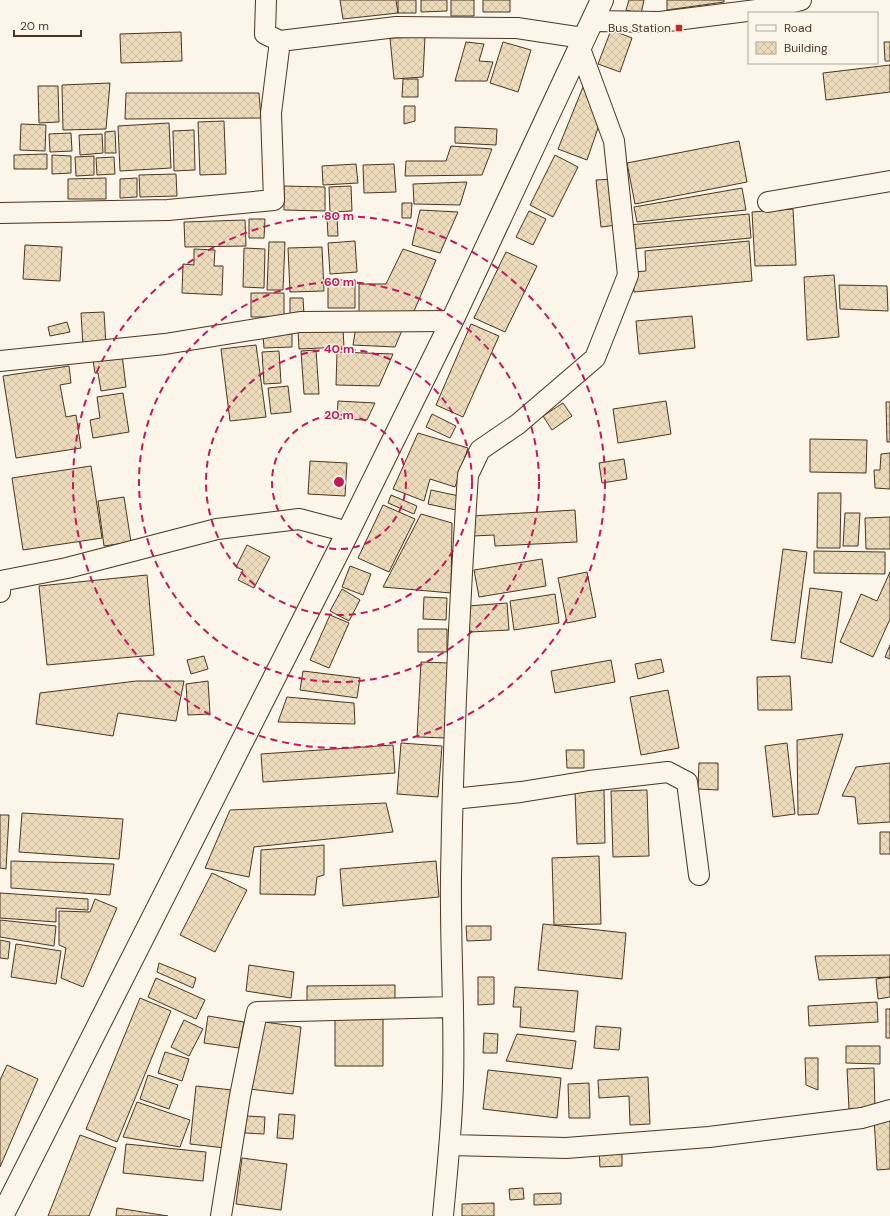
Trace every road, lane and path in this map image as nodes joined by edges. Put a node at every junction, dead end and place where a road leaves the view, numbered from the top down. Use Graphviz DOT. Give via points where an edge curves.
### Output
graph roads {
  1 [pos="266,0"];
  2 [pos="602,0"];
  3 [pos="802,0"];
  4 [pos="585,35"];
  5 [pos="280,41"];
  6 [pos="890,181"];
  7 [pos="768,202"];
  8 [pos="0,213"];
  9 [pos="452,322"];
  10 [pos="0,361"];
  11 [pos="348,532"];
  12 [pos="0,592"];
  13 [pos="453,799"];
  14 [pos="699,875"];
  15 [pos="452,1007"];
  16 [pos="890,1110"];
  17 [pos="450,1145"];
  18 [pos="2,1216"];
  19 [pos="221,1216"];
  20 [pos="442,1216"];
  1 -- 5 [label="street" via="265,34"];
  2 -- 4 [label="highway"];
  3 -- 4 [label="street" via="764,9 660,22"];
  4 -- 5 [label="street" via="517,28 396,27"];
  4 -- 9 [label="highway"];
  4 -- 13 [label="street" via="614,141 628,275 595,358 518,424 480,450 468,475 456,678"];
  5 -- 8 [label="street" via="271,113 274,200 168,210"];
  6 -- 7 [label="street"];
  9 -- 10 [label="street" via="300,322 164,344"];
  9 -- 11 [label="highway"];
  11 -- 12 [label="street" via="299,519 217,529 67,568 1,581"];
  11 -- 18 [label="highway"];
  13 -- 14 [label="street" via="668,772 687,782"];
  13 -- 15 [label="street"];
  15 -- 17 [label="street" via="453,1082"];
  15 -- 19 [label="street" via="257,1012 240,1096"];
  16 -- 17 [label="street" via="862,1118 709,1137 566,1148"];
  17 -- 20 [label="street"];
}
